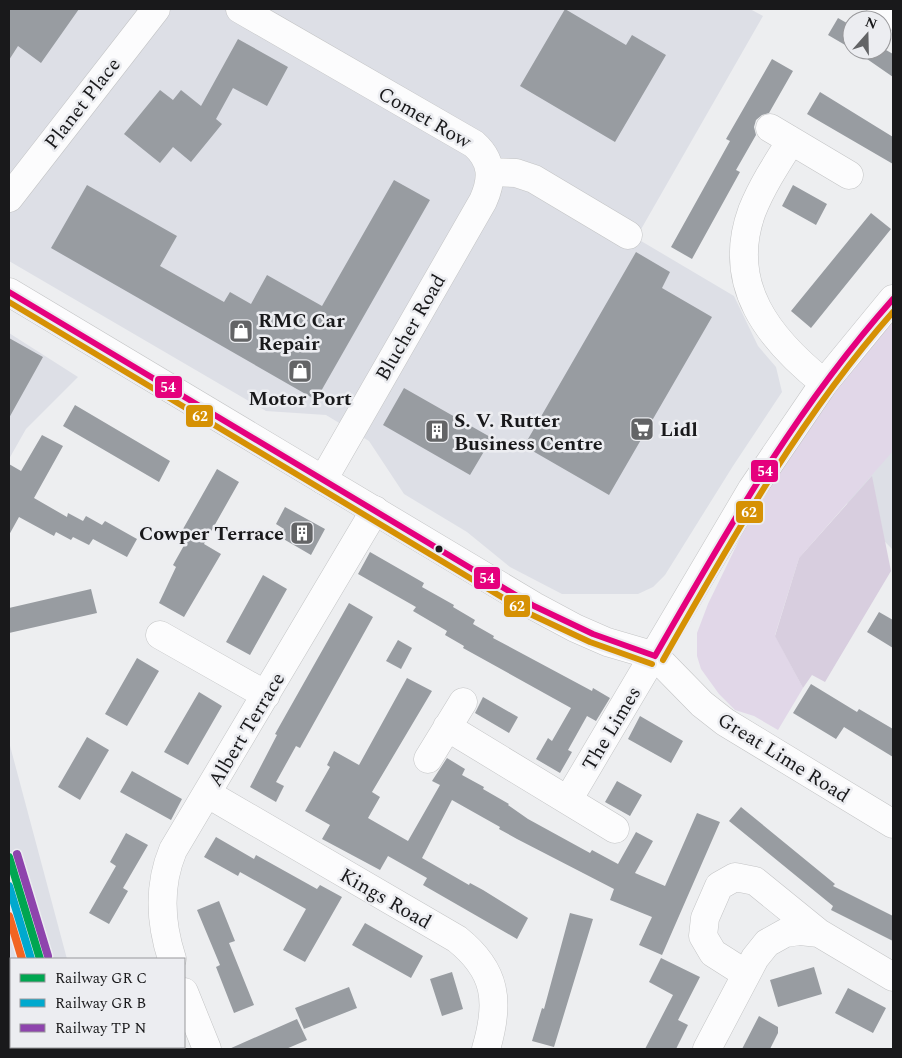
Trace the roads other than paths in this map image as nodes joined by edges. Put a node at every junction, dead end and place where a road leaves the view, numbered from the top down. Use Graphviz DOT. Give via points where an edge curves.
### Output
graph roads {
  1 [pos="156,9"];
  2 [pos="240,9"];
  3 [pos="881,9"];
  4 [pos="893,16"];
  5 [pos="490,172"];
  6 [pos="849,174"];
  7 [pos="9,198"];
  8 [pos="628,235"];
  9 [pos="9,292"];
  10 [pos="893,299"];
  11 [pos="824,383"];
  12 [pos="323,480"];
  13 [pos="375,510"];
  14 [pos="160,635"];
  15 [pos="655,656"];
  16 [pos="266,695"];
  17 [pos="463,702"];
  18 [pos="448,727"];
  19 [pos="428,759"];
  20 [pos="208,794"];
  21 [pos="568,800"];
  22 [pos="893,824"];
  23 [pos="615,829"];
  24 [pos="819,932"];
  25 [pos="172,958"];
  26 [pos="746,974"];
  27 [pos="893,977"];
  28 [pos="185,994"];
  29 [pos="207,1049"];
  30 [pos="486,1049"];
  31 [pos="707,1049"];
  1 -- 7 [label="street, Planet Place"];
  2 -- 5 [label="street, Comet Row" via="474,144 486,157"];
  3 -- 4 [label="street"];
  5 -- 8 [label="street" via="530,177"];
  5 -- 12 [label="street, Blucher Road" via="488,191 483,201"];
  6 -- 11 [label="street" via="780,135 752,211 745,246 747,286 757,310 772,333"];
  9 -- 12 [label="street, Great Lime Road"];
  10 -- 11 [label="street, The Limes"];
  11 -- 15 [label="street, The Limes" via="752,489"];
  12 -- 13 [label="street, Great Lime Road"];
  13 -- 15 [label="street, Great Lime Road" via="575,628 607,642"];
  13 -- 16 [label="street, Albert Terrace"];
  14 -- 16 [label="street"];
  15 -- 21 [label="street, The Limes"];
  15 -- 22 [label="street, Great Lime Road" via="702,704 725,722"];
  16 -- 20 [label="street, Albert Terrace"];
  17 -- 18 [label="street"];
  18 -- 19 [label="street"];
  18 -- 21 [label="street"];
  20 -- 25 [label="street, Albert Terrace" via="174,850 163,881 161,906"];
  20 -- 30 [label="street, Kings Road" via="457,939 470,950 482,964 493,988 493,1027"];
  21 -- 23 [label="street"];
  24 -- 26 [label="street" via="785,933 767,943"];
  24 -- 26 [label="street" via="754,881 735,877 719,886 705,918 703,936 713,953"];
  24 -- 27 [label="street"];
  26 -- 31 [label="street"];
  28 -- 29 [label="street"];
}
